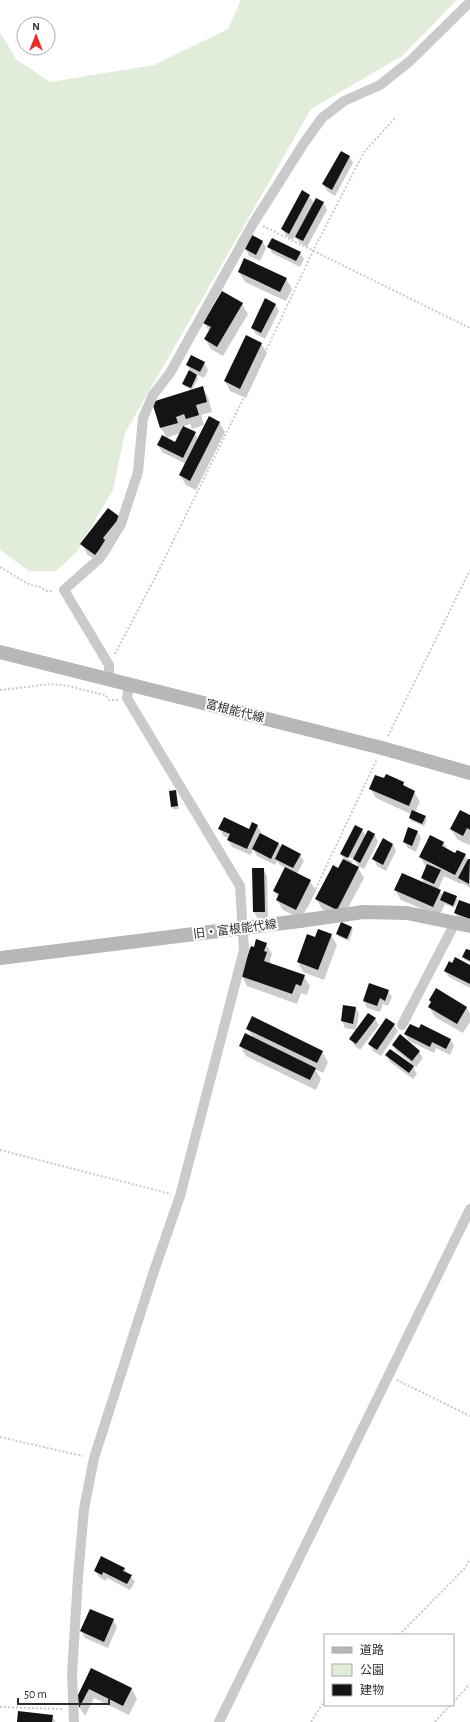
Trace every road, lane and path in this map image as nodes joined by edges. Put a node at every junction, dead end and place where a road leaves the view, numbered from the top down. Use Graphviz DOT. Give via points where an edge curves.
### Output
graph roads {
  1 [pos="470,2"];
  2 [pos="396,117"];
  3 [pos="254,222"];
  4 [pos="313,251"];
  5 [pos="470,328"];
  6 [pos="0,568"];
  7 [pos="64,590"];
  8 [pos="0,652"];
  9 [pos="109,672"];
  10 [pos="0,690"];
  11 [pos="128,691"];
  12 [pos="470,773"];
  13 [pos="455,923"];
  14 [pos="470,926"];
  15 [pos="242,928"];
  16 [pos="0,958"];
  17 [pos="402,1025"];
  18 [pos="0,1150"];
  19 [pos="180,1196"];
  20 [pos="470,1209"];
  21 [pos="389,1376"];
  22 [pos="470,1416"];
  23 [pos="0,1437"];
  24 [pos="94,1458"];
  25 [pos="470,1559"];
  26 [pos="400,1634"];
  27 [pos="470,1684"];
  28 [pos="454,1701"];
  29 [pos="324,1702"];
  30 [pos="449,1706"];
  31 [pos="0,1707"];
  32 [pos="73,1709"];
  33 [pos="74,1722"];
  34 [pos="219,1722"];
  35 [pos="311,1722"];
  36 [pos="435,1722"];
  1 -- 3 [label="street" via="410,62 386,81 344,101 322,118"];
  2 -- 4 [label="path" via="364,152"];
  3 -- 4 [label="path"];
  3 -- 7 [label="street" via="170,373 153,395 143,418 138,472 121,524 100,558"];
  4 -- 5 [label="path"];
  4 -- 9 [label="path"];
  6 -- 7 [label="path" via="30,585 47,591"];
  7 -- 9 [label="street"];
  8 -- 9 [label="main road, 富根能代線"];
  9 -- 11 [label="main road, 富根能代線"];
  10 -- 11 [label="path" via="51,684 105,695 109,700"];
  11 -- 12 [label="main road, 富根能代線" via="382,748"];
  11 -- 15 [label="street" via="240,886"];
  13 -- 14 [label="main road, 旧・富根能代線"];
  13 -- 15 [label="main road, 旧・富根能代線" via="407,913 363,912"];
  13 -- 17 [label="street"];
  15 -- 16 [label="main road, 旧・富根能代線"];
  15 -- 19 [label="street" via="244,950"];
  18 -- 19 [label="path"];
  19 -- 24 [label="street"];
  20 -- 21 [label="street"];
  21 -- 22 [label="path"];
  21 -- 34 [label="street"];
  23 -- 24 [label="path"];
  24 -- 32 [label="street" via="84,1509 78,1577 72,1674"];
  25 -- 26 [label="path"];
  27 -- 28 [label="path"];
  29 -- 35 [label="path"];
  30 -- 36 [label="path"];
  31 -- 32 [label="path"];
  32 -- 33 [label="street"];
}
